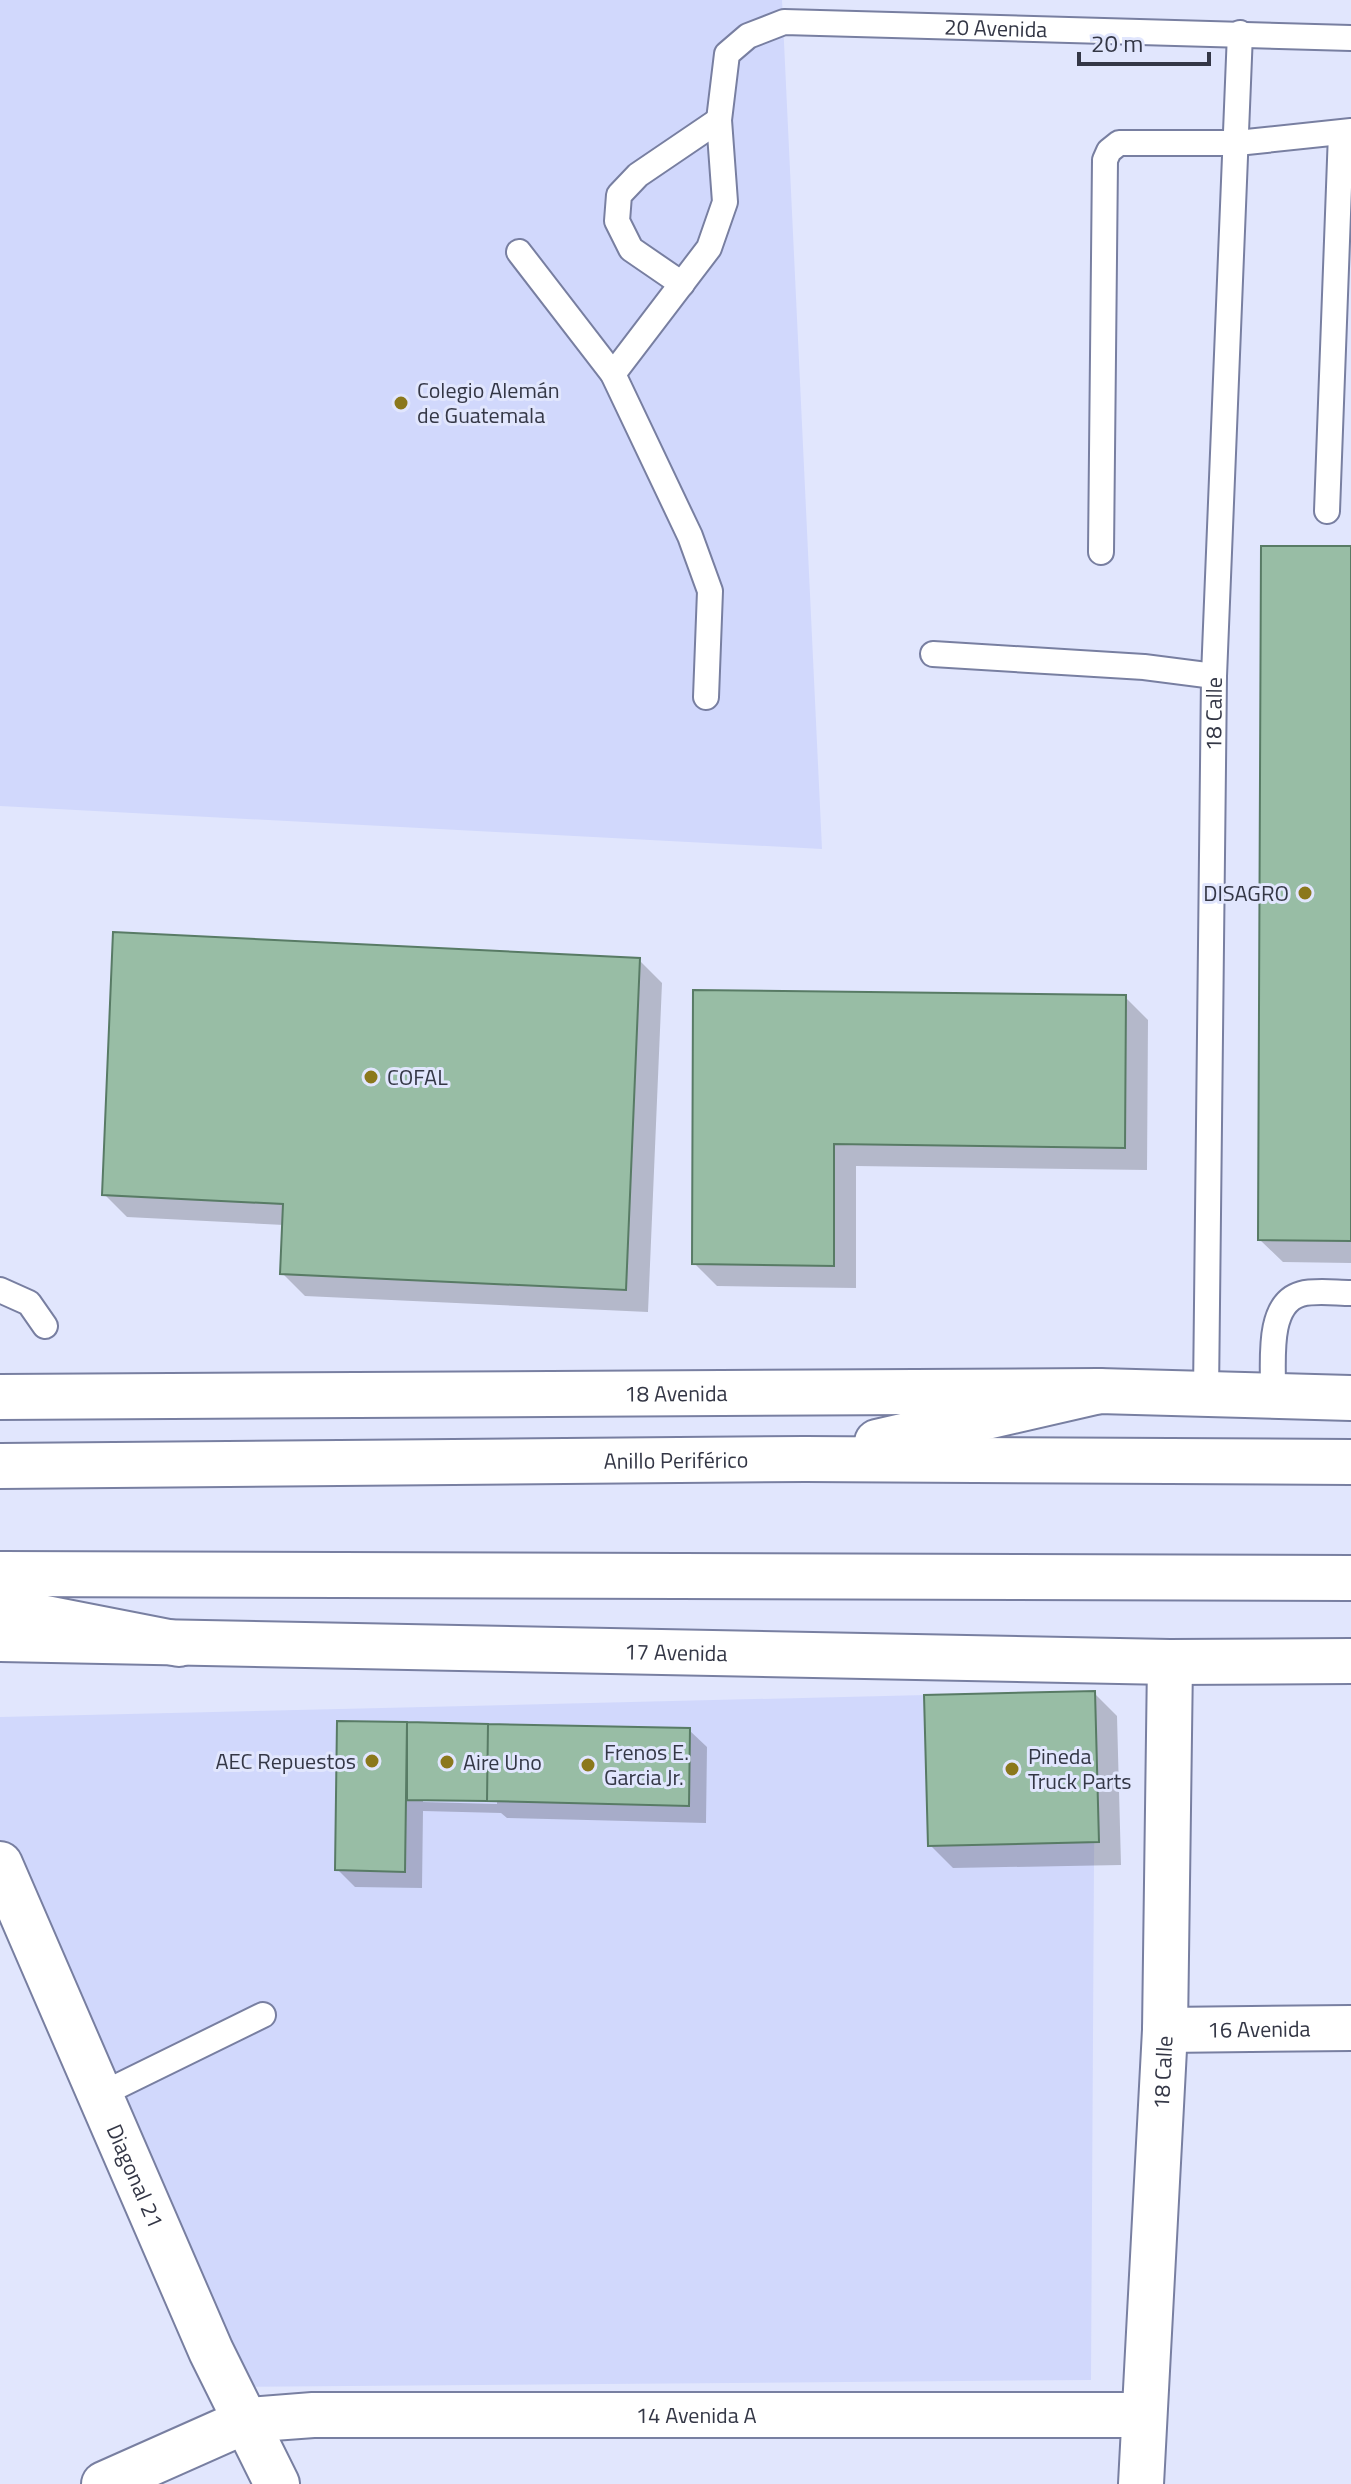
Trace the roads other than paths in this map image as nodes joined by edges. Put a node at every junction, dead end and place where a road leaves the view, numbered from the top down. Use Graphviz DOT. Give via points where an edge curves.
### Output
graph roads {
  1 [pos="1240,33"];
  2 [pos="1351,38"];
  3 [pos="719,120"];
  4 [pos="1346,132"];
  5 [pos="1237,143"];
  6 [pos="519,252"];
  7 [pos="682,284"];
  8 [pos="613,374"];
  9 [pos="1327,511"];
  10 [pos="1101,552"];
  11 [pos="933,654"];
  12 [pos="1214,676"];
  13 [pos="706,697"];
  14 [pos="0,1290"];
  15 [pos="1351,1293"];
  16 [pos="45,1326"];
  17 [pos="1099,1391"];
  18 [pos="1206,1394"];
  19 [pos="1273,1396"];
  20 [pos="0,1397"];
  21 [pos="1351,1398"];
  22 [pos="805,1459"];
  23 [pos="1351,1462"];
  24 [pos="0,1466"];
  25 [pos="0,1574"];
  26 [pos="1351,1578"];
  27 [pos="0,1609"];
  28 [pos="0,1639"];
  29 [pos="179,1644"];
  30 [pos="1351,1661"];
  31 [pos="1170,1662"];
  32 [pos="0,1864"];
  33 [pos="263,2015"];
  34 [pos="1351,2028"];
  35 [pos="1165,2030"];
  36 [pos="100,2095"];
  37 [pos="1143,2415"];
  38 [pos="248,2420"];
  39 [pos="104,2484"];
  40 [pos="277,2484"];
  41 [pos="1141,2484"];
  1 -- 2 [label="lane, 20 Avenida"];
  1 -- 3 [label="lane, 20 Avenida" via="784,22 748,36 727,54"];
  1 -- 5 [label="lane, 18 Calle"];
  3 -- 7 [label="lane" via="725,202 709,248"];
  3 -- 7 [label="lane" via="638,175 619,195 617,221 631,249"];
  4 -- 5 [label="lane"];
  4 -- 9 [label="lane"];
  5 -- 10 [label="lane" via="1119,143 1105,160"];
  5 -- 12 [label="lane, 18 Calle"];
  6 -- 8 [label="lane"];
  7 -- 8 [label="lane"];
  8 -- 13 [label="lane" via="690,536 710,591"];
  11 -- 12 [label="lane"];
  12 -- 18 [label="lane, 18 Calle"];
  14 -- 16 [label="lane" via="29,1303"];
  15 -- 19 [label="lane" via="1302,1293 1286,1301 1277,1319"];
  17 -- 18 [label="main road, 18 Avenida"];
  17 -- 20 [label="main road, 18 Avenida"];
  17 -- 22 [label="main road"];
  18 -- 19 [label="main road, 18 Avenida"];
  19 -- 21 [label="main road, 18 Avenida"];
  22 -- 23 [label="main road, Anillo Periférico"];
  22 -- 24 [label="main road, Anillo Periférico"];
  25 -- 26 [label="main road"];
  27 -- 29 [label="main road"];
  28 -- 29 [label="main road, 17 Avenida"];
  29 -- 31 [label="main road, 17 Avenida"];
  30 -- 31 [label="main road, 17 Avenida"];
  31 -- 35 [label="main road, 18 Calle"];
  32 -- 36 [label="main road, Diagonal 21"];
  33 -- 36 [label="lane"];
  34 -- 35 [label="main road, 16 Avenida"];
  35 -- 37 [label="main road, 18 Calle"];
  36 -- 38 [label="main road, Diagonal 21" via="211,2351"];
  37 -- 38 [label="main road, 14 Avenida A" via="313,2415"];
  37 -- 41 [label="main road, 18 Calle"];
  38 -- 39 [label="main road, 14 Avenida A"];
  38 -- 40 [label="main road, Diagonal 21"];
}
